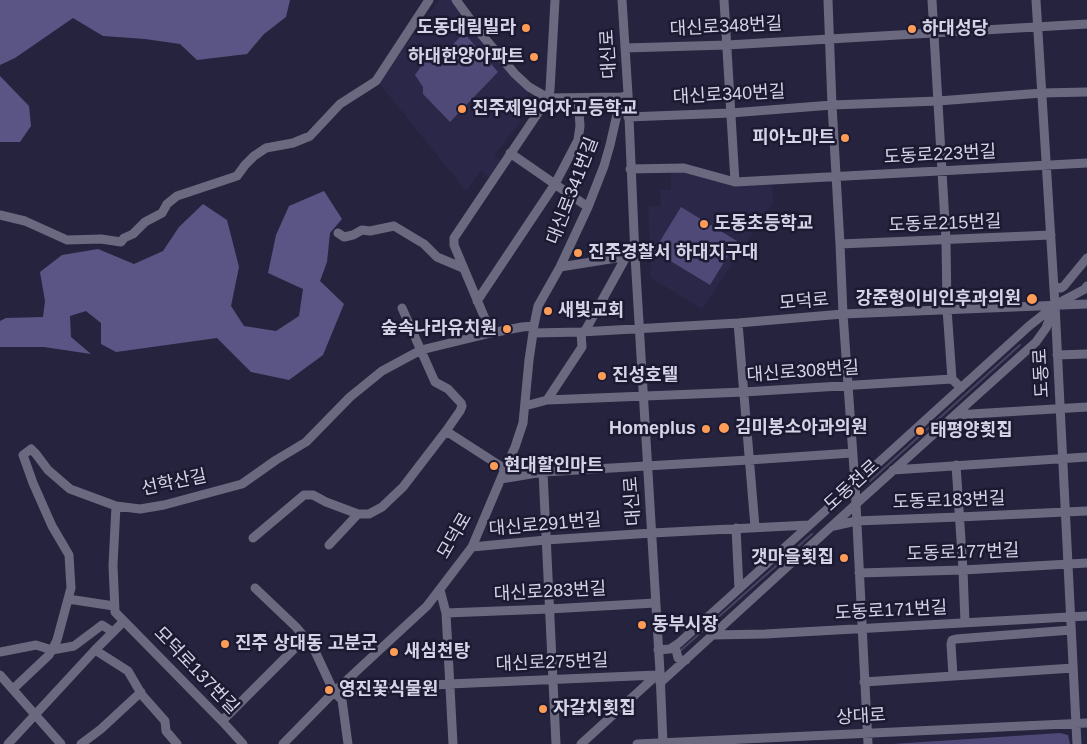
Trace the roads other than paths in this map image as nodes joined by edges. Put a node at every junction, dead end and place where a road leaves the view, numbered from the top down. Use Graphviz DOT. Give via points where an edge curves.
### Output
graph roads {
  1 [pos="429,0"];
  2 [pos="456,0"];
  3 [pos="555,0"];
  4 [pos="622,0"];
  5 [pos="724,0"];
  6 [pos="828,0"];
  7 [pos="932,0"];
  8 [pos="1036,0"];
  9 [pos="1087,24"];
  10 [pos="1039,26"];
  11 [pos="934,33"];
  12 [pos="829,38"];
  13 [pos="727,45"];
  14 [pos="625,48"];
  15 [pos="1087,92"];
  16 [pos="1042,93"];
  17 [pos="624,96"];
  18 [pos="548,98"];
  19 [pos="578,98"];
  20 [pos="938,100"];
  21 [pos="832,105"];
  22 [pos="731,113"];
  23 [pos="628,117"];
  24 [pos="510,153"];
  25 [pos="1087,163"];
  26 [pos="1046,165"];
  27 [pos="630,169"];
  28 [pos="941,171"];
  29 [pos="836,178"];
  30 [pos="734,182"];
  31 [pos="555,184"];
  32 [pos="588,207"];
  33 [pos="0,215"];
  34 [pos="338,233"];
  35 [pos="1050,235"];
  36 [pos="946,240"];
  37 [pos="840,244"];
  38 [pos="631,256"];
  39 [pos="1087,258"];
  40 [pos="560,267"];
  41 [pos="463,268"];
  42 [pos="1070,280"];
  43 [pos="1054,287"];
  44 [pos="1086,287"];
  45 [pos="477,301"];
  46 [pos="1087,304"];
  47 [pos="1055,306"];
  48 [pos="402,308"];
  49 [pos="947,309"];
  50 [pos="843,314"];
  51 [pos="738,324"];
  52 [pos="1029,326"];
  53 [pos="639,328"];
  54 [pos="534,330"];
  55 [pos="583,331"];
  56 [pos="491,333"];
  57 [pos="1036,341"];
  58 [pos="421,350"];
  59 [pos="1087,354"];
  60 [pos="1057,355"];
  61 [pos="952,378"];
  62 [pos="848,386"];
  63 [pos="961,388"];
  64 [pos="744,392"];
  65 [pos="644,397"];
  66 [pos="546,400"];
  67 [pos="525,406"];
  68 [pos="1087,407"];
  69 [pos="1060,408"];
  70 [pos="955,415"];
  71 [pos="446,431"];
  72 [pos="852,453"];
  73 [pos="1063,458"];
  74 [pos="1087,458"];
  75 [pos="749,460"];
  76 [pos="956,465"];
  77 [pos="647,466"];
  78 [pos="505,469"];
  79 [pos="894,470"];
  80 [pos="543,472"];
  81 [pos="866,474"];
  82 [pos="501,480"];
  83 [pos="855,484"];
  84 [pos="876,485"];
  85 [pos="836,500"];
  86 [pos="856,504"];
  87 [pos="116,506"];
  88 [pos="1087,511"];
  89 [pos="1065,512"];
  90 [pos="358,514"];
  91 [pos="844,514"];
  92 [pos="959,517"];
  93 [pos="856,521"];
  94 [pos="809,525"];
  95 [pos="834,526"];
  96 [pos="755,527"];
  97 [pos="736,528"];
  98 [pos="652,533"];
  99 [pos="253,538"];
  100 [pos="546,540"];
  101 [pos="329,545"];
  102 [pos="472,547"];
  103 [pos="1087,563"];
  104 [pos="1068,564"];
  105 [pos="963,570"];
  106 [pos="859,574"];
  107 [pos="256,588"];
  108 [pos="739,589"];
  109 [pos="440,590"];
  110 [pos="68,599"];
  111 [pos="655,603"];
  112 [pos="114,606"];
  113 [pos="550,609"];
  114 [pos="446,613"];
  115 [pos="1087,616"];
  116 [pos="1070,617"];
  117 [pos="124,621"];
  118 [pos="965,623"];
  119 [pos="862,628"];
  120 [pos="1071,630"];
  121 [pos="113,632"];
  122 [pos="712,635"];
  123 [pos="305,638"];
  124 [pos="676,646"];
  125 [pos="52,650"];
  126 [pos="95,650"];
  127 [pos="658,650"];
  128 [pos="0,652"];
  129 [pos="686,660"];
  130 [pos="1073,668"];
  131 [pos="0,676"];
  132 [pos="954,676"];
  133 [pos="659,677"];
  134 [pos="553,679"];
  135 [pos="864,682"];
  136 [pos="449,684"];
  137 [pos="13,689"];
  138 [pos="141,692"];
  139 [pos="334,692"];
  140 [pos="35,714"];
  141 [pos="222,721"];
  142 [pos="1087,722"];
  143 [pos="1076,723"];
  144 [pos="868,733"];
  145 [pos="663,743"];
  146 [pos="8,744"];
  147 [pos="61,744"];
  148 [pos="81,744"];
  149 [pos="177,744"];
  150 [pos="243,744"];
  151 [pos="282,744"];
  152 [pos="348,744"];
  153 [pos="453,744"];
  154 [pos="556,744"];
  155 [pos="582,744"];
  156 [pos="637,744"];
  157 [pos="868,744"];
  158 [pos="1077,744"];
  1 -- 33 [label="street" via="376,81 340,104 310,136 266,148 254,156 237,176 177,196 162,213 144,222 121,242 102,238 67,240 25,221"];
  2 -- 18 [label="street" via="515,74"];
  3 -- 18 [label="street"];
  4 -- 14 [label="street, 대신로"];
  5 -- 13 [label="street"];
  6 -- 12 [label="street"];
  7 -- 11 [label="street"];
  8 -- 10 [label="street, 도동로"];
  9 -- 10 [label="street, 대신로348번길"];
  10 -- 11 [label="street, 대신로348번길"];
  10 -- 16 [label="street, 도동로"];
  11 -- 12 [label="street, 대신로348번길"];
  11 -- 20 [label="street"];
  12 -- 13 [label="street, 대신로348번길"];
  12 -- 21 [label="street"];
  13 -- 14 [label="street, 대신로348번길"];
  13 -- 22 [label="street"];
  14 -- 17 [label="street, 대신로"];
  15 -- 16 [label="street, 대신로340번길"];
  16 -- 20 [label="street, 대신로340번길"];
  16 -- 26 [label="street, 도동로"];
  17 -- 19 [label="street"];
  17 -- 23 [label="street, 대신로"];
  17 -- 32 [label="street, 대신로341번길"];
  18 -- 19 [label="street"];
  18 -- 24 [label="street"];
  19 -- 31 [label="street" via="578,140"];
  20 -- 21 [label="street, 대신로340번길"];
  20 -- 28 [label="street"];
  21 -- 22 [label="street, 대신로340번길"];
  21 -- 29 [label="street"];
  22 -- 23 [label="street, 대신로340번길"];
  22 -- 30 [label="street"];
  23 -- 27 [label="street, 대신로"];
  24 -- 31 [label="street"];
  24 -- 41 [label="street" via="454,238"];
  25 -- 26 [label="street, 도동로223번길"];
  26 -- 28 [label="street, 도동로223번길"];
  26 -- 35 [label="street, 도동로"];
  27 -- 30 [label="street, 도동로223번길" via="684,168"];
  27 -- 38 [label="street, 대신로"];
  28 -- 29 [label="street, 도동로223번길"];
  28 -- 36 [label="street"];
  29 -- 30 [label="street, 도동로223번길"];
  29 -- 37 [label="street"];
  31 -- 32 [label="street"];
  31 -- 45 [label="street"];
  32 -- 40 [label="street, 대신로341번길"];
  34 -- 41 [label="street" via="344,237 362,230 394,226 424,244 437,257"];
  35 -- 36 [label="street, 도동로215번길"];
  35 -- 43 [label="street, 도동로"];
  36 -- 37 [label="street, 도동로215번길"];
  36 -- 49 [label="street"];
  37 -- 50 [label="street"];
  38 -- 40 [label="street"];
  38 -- 53 [label="street, 대신로"];
  38 -- 55 [label="street"];
  39 -- 42 [label="street"];
  40 -- 54 [label="street, 대신로341번길" via="538,306"];
  41 -- 45 [label="street"];
  42 -- 43 [label="street" via="1061,288"];
  42 -- 44 [label="street" via="1074,288"];
  43 -- 47 [label="street, 도동로"];
  44 -- 47 [label="street, 도동천로"];
  45 -- 56 [label="street"];
  46 -- 47 [label="street, 모덕로"];
  47 -- 49 [label="street, 모덕로"];
  47 -- 52 [label="street, 도동천로"];
  47 -- 57 [label="street, 도동천로" via="1046,328"];
  47 -- 60 [label="street, 도동로"];
  48 -- 58 [label="street"];
  49 -- 50 [label="street, 모덕로"];
  49 -- 61 [label="street"];
  50 -- 51 [label="street, 모덕로"];
  50 -- 62 [label="street"];
  51 -- 53 [label="street, 모덕로"];
  51 -- 64 [label="street"];
  52 -- 57 [label="street" via="1035,330"];
  52 -- 63 [label="street, 도동천로"];
  53 -- 55 [label="street, 모덕로"];
  53 -- 65 [label="street, 대신로"];
  54 -- 55 [label="street, 모덕로"];
  54 -- 56 [label="street, 선학산길" via="522,327"];
  54 -- 67 [label="street, 모덕로"];
  55 -- 66 [label="street" via="582,347"];
  56 -- 58 [label="street, 선학산길"];
  57 -- 70 [label="street, 도동천로"];
  58 -- 71 [label="street" via="435,382 448,389 462,406"];
  58 -- 87 [label="street, 선학산길" via="382,371 350,397 306,442 242,484 164,505"];
  59 -- 60 [label="street"];
  60 -- 69 [label="street, 도동로"];
  61 -- 62 [label="street, 대신로308번길"];
  61 -- 63 [label="street"];
  62 -- 64 [label="street, 대신로308번길"];
  62 -- 72 [label="street"];
  63 -- 81 [label="street, 도동천로"];
  64 -- 65 [label="street, 대신로308번길"];
  64 -- 75 [label="street"];
  65 -- 66 [label="street, 대신로308번길"];
  65 -- 77 [label="street, 대신로"];
  66 -- 67 [label="street, 대신로308번길"];
  67 -- 78 [label="street, 모덕로" via="523,423"];
  68 -- 69 [label="street"];
  69 -- 70 [label="street"];
  69 -- 73 [label="street, 도동로"];
  70 -- 79 [label="street, 도동천로"];
  71 -- 78 [label="street"];
  71 -- 90 [label="street" via="403,487 382,507 369,514"];
  72 -- 75 [label="street"];
  72 -- 83 [label="street"];
  73 -- 74 [label="street"];
  73 -- 76 [label="street"];
  73 -- 89 [label="street, 도동로"];
  75 -- 77 [label="street"];
  75 -- 96 [label="street"];
  76 -- 79 [label="street"];
  76 -- 92 [label="street"];
  77 -- 80 [label="street"];
  77 -- 98 [label="street, 대신로"];
  78 -- 82 [label="street, 모덕로"];
  79 -- 84 [label="street, 도동천로"];
  80 -- 82 [label="street"];
  80 -- 100 [label="street"];
  81 -- 83 [label="street, 도동천로"];
  81 -- 84 [label="street" via="866,482"];
  82 -- 102 [label="street, 모덕로"];
  83 -- 85 [label="street, 도동천로"];
  83 -- 86 [label="street"];
  84 -- 86 [label="street, 도동천로"];
  85 -- 91 [label="street" via="843,502"];
  85 -- 94 [label="street, 도동천로"];
  86 -- 91 [label="street, 도동천로"];
  86 -- 93 [label="street"];
  87 -- 110 [label="street, 선학산길" via="70,489 31,449 23,455 52,526 69,555 72,588"];
  87 -- 112 [label="street" via="112,565"];
  88 -- 89 [label="street, 도동로183번길"];
  89 -- 92 [label="street, 도동로183번길"];
  89 -- 104 [label="street, 도동로"];
  90 -- 99 [label="street" via="313,495 304,495"];
  90 -- 101 [label="street"];
  91 -- 122 [label="street, 도동천로"];
  92 -- 93 [label="street, 도동로183번길"];
  92 -- 105 [label="street"];
  93 -- 95 [label="street, 도동로183번길"];
  93 -- 106 [label="street"];
  94 -- 96 [label="street, 대신로291번길"];
  94 -- 108 [label="street, 도동천로"];
  96 -- 97 [label="street, 대신로291번길"];
  97 -- 98 [label="street, 대신로291번길"];
  97 -- 108 [label="street"];
  98 -- 100 [label="street, 대신로291번길"];
  98 -- 111 [label="street, 대신로"];
  100 -- 102 [label="street, 대신로291번길"];
  100 -- 113 [label="street"];
  102 -- 109 [label="street, 모덕로"];
  103 -- 104 [label="street, 도동로177번길"];
  104 -- 105 [label="street, 도동로177번길"];
  104 -- 116 [label="street, 도동로"];
  105 -- 106 [label="street, 도동로177번길"];
  105 -- 118 [label="street"];
  106 -- 119 [label="street"];
  107 -- 123 [label="street"];
  108 -- 124 [label="street, 도동천로"];
  109 -- 114 [label="street"];
  109 -- 139 [label="street, 모덕로"];
  110 -- 112 [label="street"];
  110 -- 125 [label="street"];
  111 -- 113 [label="street, 대신로283번길"];
  111 -- 127 [label="street, 대신로"];
  112 -- 117 [label="street"];
  113 -- 114 [label="street, 대신로283번길"];
  113 -- 134 [label="street"];
  114 -- 136 [label="street"];
  115 -- 116 [label="street, 도동로171번길"];
  116 -- 118 [label="street, 도동로171번길"];
  116 -- 120 [label="street, 도동로"];
  117 -- 121 [label="street"];
  117 -- 141 [label="street, 모덕로137번길"];
  118 -- 119 [label="street, 도동로171번길"];
  119 -- 122 [label="street, 도동로171번길"];
  119 -- 135 [label="street"];
  120 -- 130 [label="street, 도동로"];
  120 -- 132 [label="street" via="956,638 951,644"];
  121 -- 125 [label="street" via="102,625 74,646"];
  121 -- 126 [label="street"];
  122 -- 129 [label="street, 도동천로"];
  123 -- 139 [label="street" via="314,647"];
  123 -- 141 [label="street"];
  124 -- 127 [label="street, 도동천로"];
  124 -- 129 [label="street" via="678,658"];
  125 -- 128 [label="street" via="36,646"];
  125 -- 137 [label="street"];
  126 -- 138 [label="street" via="128,671"];
  126 -- 140 [label="street"];
  127 -- 133 [label="street, 대신로"];
  129 -- 133 [label="street, 도동천로"];
  130 -- 132 [label="street"];
  130 -- 143 [label="street, 도동로"];
  131 -- 137 [label="street"];
  132 -- 135 [label="street"];
  133 -- 134 [label="street, 대신로275번길"];
  133 -- 145 [label="street, 대신로"];
  133 -- 155 [label="street, 도동천로"];
  134 -- 136 [label="street, 대신로275번길"];
  134 -- 154 [label="street"];
  135 -- 144 [label="street"];
  136 -- 139 [label="street, 대신로275번길"];
  136 -- 153 [label="street"];
  137 -- 140 [label="street"];
  138 -- 148 [label="street"];
  138 -- 149 [label="street" via="165,721 166,731"];
  139 -- 151 [label="street, 모덕로"];
  139 -- 152 [label="street" via="343,703"];
  140 -- 146 [label="street"];
  140 -- 147 [label="street"];
  141 -- 150 [label="street, 모덕로137번길"];
  142 -- 143 [label="street, 상대로"];
  143 -- 144 [label="street, 상대로"];
  143 -- 158 [label="street, 도동로"];
  144 -- 145 [label="street, 상대로"];
  144 -- 157 [label="street"];
  145 -- 156 [label="street, 상대로"];
}
